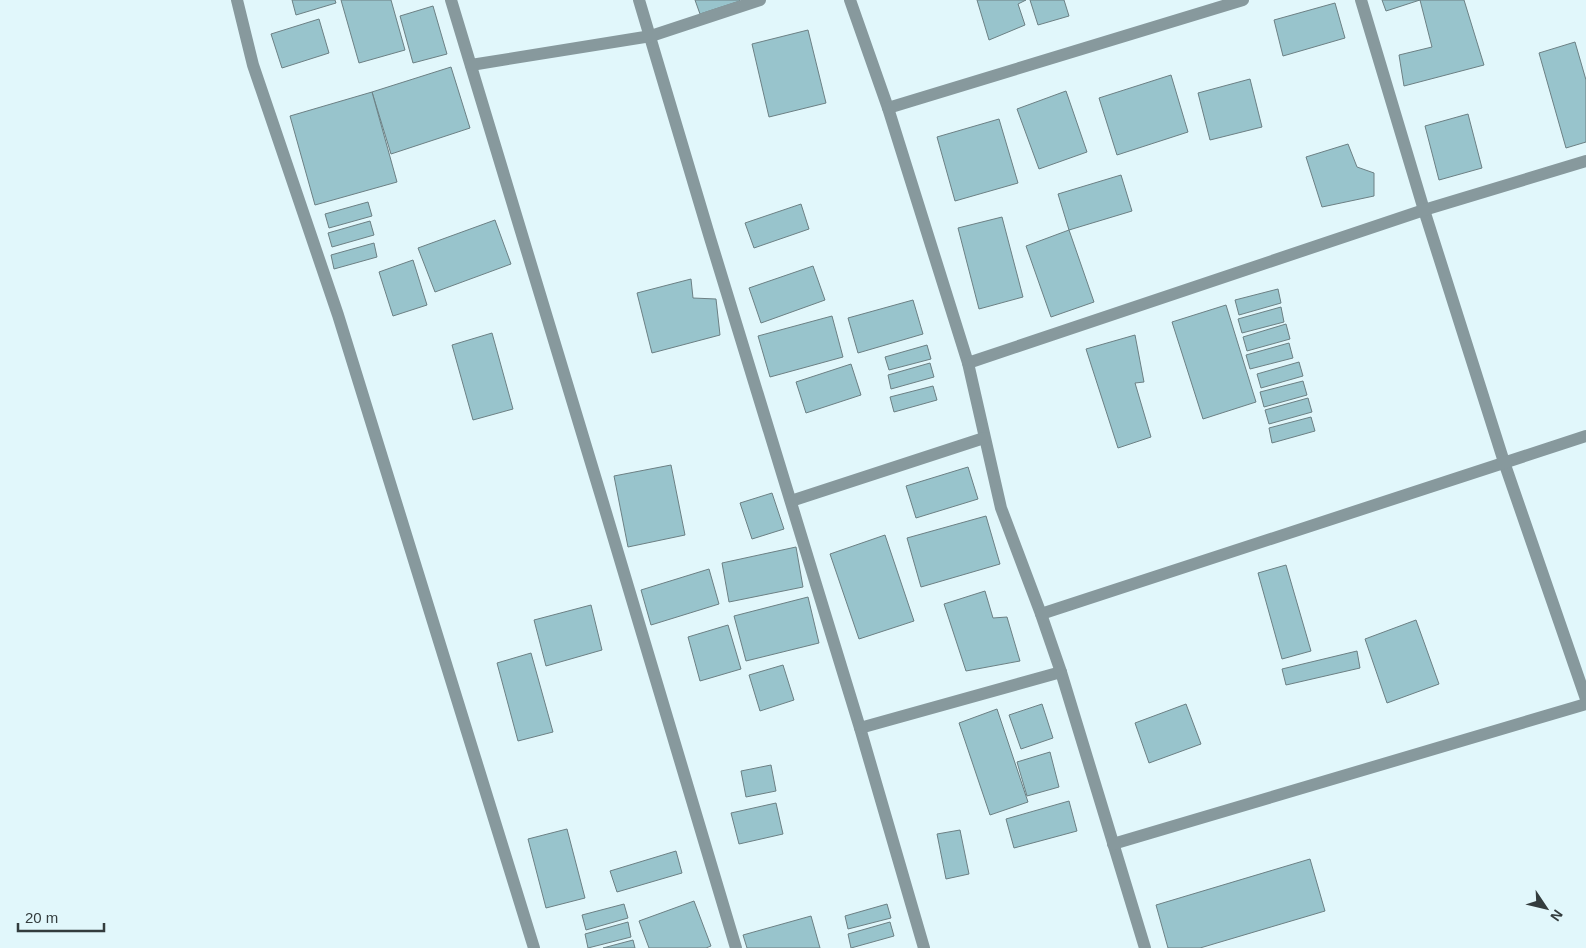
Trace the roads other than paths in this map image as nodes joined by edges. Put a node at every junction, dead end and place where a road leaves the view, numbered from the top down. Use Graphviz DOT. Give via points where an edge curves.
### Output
graph roads {
  1 [pos="237,0"];
  2 [pos="451,0"];
  3 [pos="639,0"];
  4 [pos="760,0"];
  5 [pos="850,0"];
  6 [pos="1243,0"];
  7 [pos="1362,0"];
  8 [pos="651,36"];
  9 [pos="471,65"];
  10 [pos="888,108"];
  11 [pos="1586,161"];
  12 [pos="1424,210"];
  13 [pos="968,363"];
  14 [pos="1586,436"];
  15 [pos="984,438"];
  16 [pos="1504,462"];
  17 [pos="790,501"];
  18 [pos="1041,614"];
  19 [pos="1061,672"];
  20 [pos="1586,699"];
  21 [pos="1586,704"];
  22 [pos="860,728"];
  23 [pos="1113,844"];
  24 [pos="534,948"];
  25 [pos="736,948"];
  26 [pos="924,948"];
  27 [pos="1145,948"];
  1 -- 24 [label="street" via="253,65 338,316"];
  2 -- 9 [label="street"];
  3 -- 8 [label="street"];
  4 -- 8 [label="street"];
  5 -- 10 [label="street"];
  6 -- 10 [label="street"];
  7 -- 12 [label="street"];
  8 -- 9 [label="street"];
  8 -- 17 [label="street"];
  9 -- 25 [label="street"];
  10 -- 13 [label="street"];
  11 -- 12 [label="street"];
  12 -- 13 [label="street"];
  12 -- 16 [label="street"];
  13 -- 15 [label="street"];
  14 -- 16 [label="street"];
  15 -- 17 [label="street"];
  15 -- 18 [label="street" via="1001,508"];
  16 -- 18 [label="street"];
  16 -- 20 [label="street"];
  17 -- 22 [label="street"];
  18 -- 19 [label="street"];
  19 -- 22 [label="street"];
  19 -- 23 [label="street"];
  21 -- 23 [label="street"];
  22 -- 26 [label="street"];
  23 -- 27 [label="street"];
}
